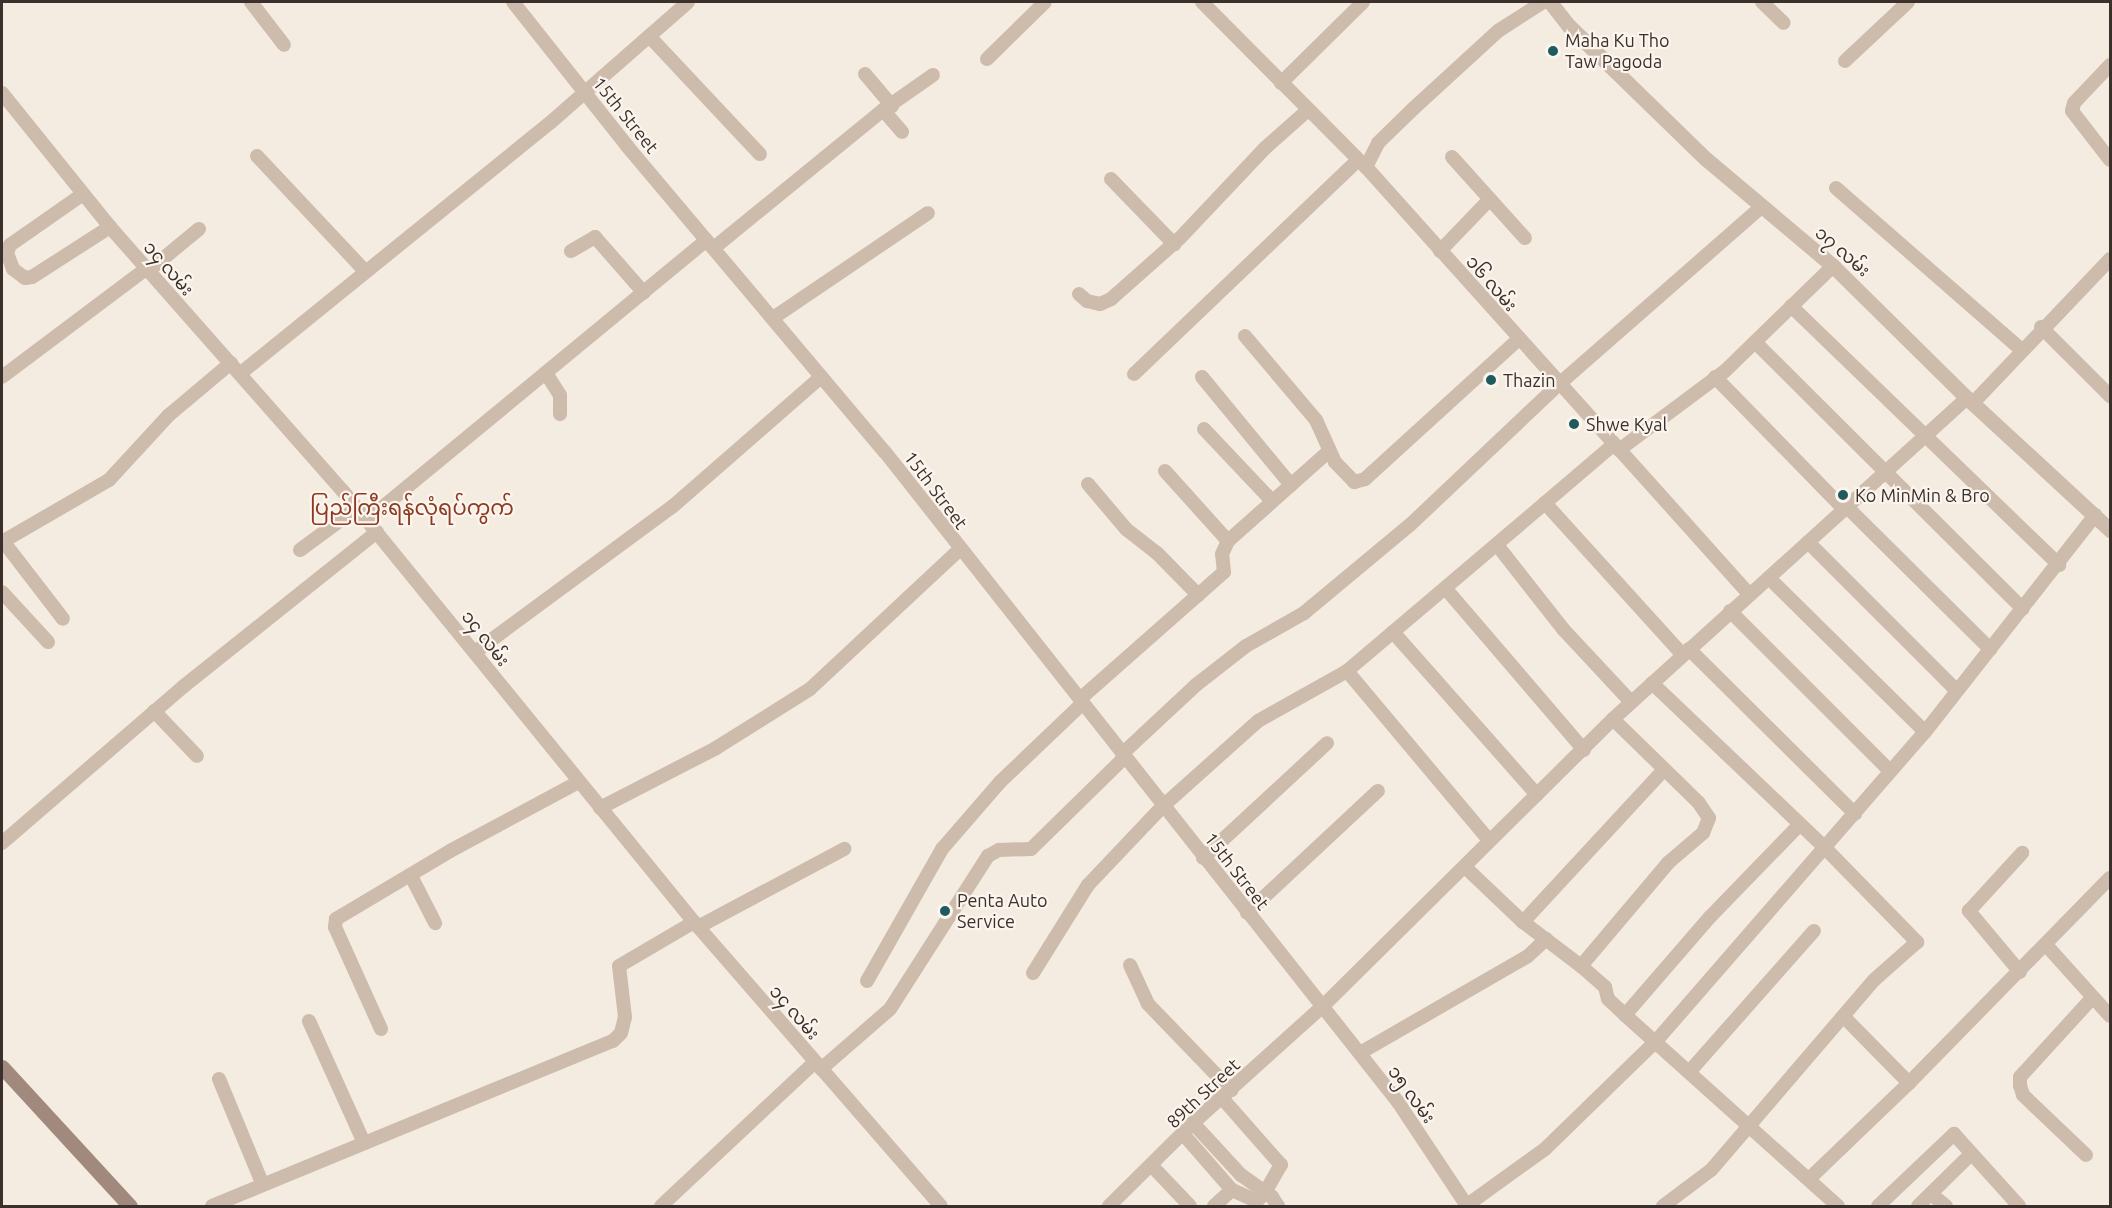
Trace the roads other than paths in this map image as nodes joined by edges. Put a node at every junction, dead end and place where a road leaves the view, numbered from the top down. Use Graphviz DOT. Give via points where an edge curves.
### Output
graph roads {
  1 [pos="251,2"];
  2 [pos="513,2"];
  3 [pos="688,2"];
  4 [pos="1045,2"];
  5 [pos="1202,2"];
  6 [pos="1363,2"];
  7 [pos="1543,2"];
  8 [pos="1550,2"];
  9 [pos="1762,2"];
  10 [pos="1907,2"];
  11 [pos="1784,23"];
  12 [pos="649,36"];
  13 [pos="284,45"];
  14 [pos="987,59"];
  15 [pos="1845,61"];
  16 [pos="2110,64"];
  17 [pos="865,74"];
  18 [pos="933,75"];
  19 [pos="1281,82"];
  20 [pos="2,93"];
  21 [pos="585,93"];
  22 [pos="887,108"];
  23 [pos="1308,110"];
  24 [pos="902,132"];
  25 [pos="760,154"];
  26 [pos="257,156"];
  27 [pos="1452,157"];
  28 [pos="2110,160"];
  29 [pos="1362,164"];
  30 [pos="1111,179"];
  31 [pos="1836,188"];
  32 [pos="83,194"];
  33 [pos="1490,199"];
  34 [pos="1760,208"];
  35 [pos="928,213"];
  36 [pos="110,227"];
  37 [pos="199,228"];
  38 [pos="1525,238"];
  39 [pos="711,244"];
  40 [pos="1174,244"];
  41 [pos="571,251"];
  42 [pos="1440,251"];
  43 [pos="2110,259"];
  44 [pos="1833,267"];
  45 [pos="147,270"];
  46 [pos="365,271"];
  47 [pos="644,293"];
  48 [pos="1079,294"];
  49 [pos="1791,306"];
  50 [pos="774,318"];
  51 [pos="2042,327"];
  52 [pos="1245,336"];
  53 [pos="1518,340"];
  54 [pos="1755,342"];
  55 [pos="2022,350"];
  56 [pos="236,368"];
  57 [pos="546,373"];
  58 [pos="1134,374"];
  59 [pos="2,377"];
  60 [pos="821,377"];
  61 [pos="1202,377"];
  62 [pos="1714,377"];
  63 [pos="1558,385"];
  64 [pos="2110,396"];
  65 [pos="1970,401"];
  66 [pos="560,414"];
  67 [pos="1204,429"];
  68 [pos="1924,436"];
  69 [pos="1616,448"];
  70 [pos="1329,451"];
  71 [pos="1165,471"];
  72 [pos="1883,473"];
  73 [pos="1088,484"];
  74 [pos="1291,485"];
  75 [pos="1272,501"];
  76 [pos="1545,503"];
  77 [pos="357,508"];
  78 [pos="1846,508"];
  79 [pos="2095,515"];
  80 [pos="367,520"];
  81 [pos="2110,530"];
  82 [pos="377,532"];
  83 [pos="1228,541"];
  84 [pos="2,542"];
  85 [pos="1808,542"];
  86 [pos="1497,545"];
  87 [pos="300,550"];
  88 [pos="959,550"];
  89 [pos="2059,565"];
  90 [pos="1769,578"];
  91 [pos="1446,589"];
  92 [pos="2,592"];
  93 [pos="1749,594"];
  94 [pos="1198,595"];
  95 [pos="2023,609"];
  96 [pos="1730,611"];
  97 [pos="63,619"];
  98 [pos="1394,632"];
  99 [pos="48,642"];
  100 [pos="1990,650"];
  101 [pos="475,652"];
  102 [pos="1686,652"];
  103 [pos="1347,671"];
  104 [pos="1652,683"];
  105 [pos="1956,690"];
  106 [pos="1082,701"];
  107 [pos="1631,702"];
  108 [pos="154,711"];
  109 [pos="1613,719"];
  110 [pos="1925,732"];
  111 [pos="1327,743"];
  112 [pos="1584,750"];
  113 [pos="197,756"];
  114 [pos="1124,756"];
  115 [pos="1664,770"];
  116 [pos="1889,770"];
  117 [pos="577,783"];
  118 [pos="1378,791"];
  119 [pos="1537,795"];
  120 [pos="1163,806"];
  121 [pos="600,808"];
  122 [pos="1855,814"];
  123 [pos="1800,824"];
  124 [pos="1489,840"];
  125 [pos="2,843"];
  126 [pos="1826,848"];
  127 [pos="844,849"];
  128 [pos="2022,853"];
  129 [pos="1203,858"];
  130 [pos="1465,867"];
  131 [pos="411,876"];
  132 [pos="2110,878"];
  133 [pos="1247,913"];
  134 [pos="1523,922"];
  135 [pos="435,923"];
  136 [pos="696,925"];
  137 [pos="1814,932"];
  138 [pos="1546,939"];
  139 [pos="2047,946"];
  140 [pos="1130,965"];
  141 [pos="1581,966"];
  142 [pos="2020,972"];
  143 [pos="1033,973"];
  144 [pos="867,981"];
  145 [pos="2093,997"];
  146 [pos="1322,1007"];
  147 [pos="1625,1015"];
  148 [pos="2110,1016"];
  149 [pos="1845,1018"];
  150 [pos="309,1021"];
  151 [pos="381,1029"];
  152 [pos="1657,1040"];
  153 [pos="1360,1053"];
  154 [pos="818,1066"];
  155 [pos="2,1067"];
  156 [pos="1690,1071"];
  157 [pos="219,1079"];
  158 [pos="1909,1083"];
  159 [pos="1227,1094"];
  160 [pos="1193,1123"];
  161 [pos="1748,1123"];
  162 [pos="1184,1135"];
  163 [pos="364,1143"];
  164 [pos="1971,1154"];
  165 [pos="2086,1155"];
  166 [pos="1152,1166"];
  167 [pos="1809,1179"];
  168 [pos="262,1183"];
  169 [pos="1232,1190"];
  170 [pos="1264,1194"];
  171 [pos="1930,1194"];
  172 [pos="130,1206"];
  173 [pos="212,1206"];
  174 [pos="661,1206"];
  175 [pos="941,1206"];
  176 [pos="1109,1206"];
  177 [pos="1190,1206"];
  178 [pos="1214,1206"];
  179 [pos="1278,1206"];
  180 [pos="1466,1206"];
  181 [pos="1663,1206"];
  182 [pos="1838,1206"];
  183 [pos="1878,1206"];
  184 [pos="1918,1206"];
  185 [pos="1946,1206"];
  186 [pos="2019,1206"];
  1 -- 13 [label="street"];
  2 -- 21 [label="street, 15th Street"];
  3 -- 12 [label="street"];
  4 -- 14 [label="street"];
  5 -- 19 [label="street, ၁၆ လမ်း"];
  6 -- 19 [label="street"];
  7 -- 29 [label="street" via="1498,32 1414,108"];
  8 -- 34 [label="street, ၁၇ လမ်း" via="1569,26"];
  9 -- 11 [label="street"];
  10 -- 15 [label="street"];
  12 -- 21 [label="street"];
  12 -- 25 [label="street"];
  16 -- 28 [label="street" via="2074,103 2072,111"];
  17 -- 22 [label="street"];
  18 -- 22 [label="street"];
  19 -- 23 [label="street, ၁၆ လမ်း"];
  20 -- 32 [label="street, ၁၄ လမ်း"];
  21 -- 39 [label="street, 15th Street"];
  21 -- 46 [label="street"];
  22 -- 24 [label="street"];
  22 -- 39 [label="street"];
  23 -- 29 [label="street, ၁၆ လမ်း"];
  23 -- 40 [label="street" via="1265,148"];
  26 -- 46 [label="street"];
  27 -- 33 [label="street"];
  29 -- 42 [label="street, ၁၆ လမ်း"];
  29 -- 58 [label="street"];
  30 -- 40 [label="street"];
  31 -- 55 [label="street"];
  32 -- 36 [label="street, ၁၄ လမ်း"];
  32 -- 36 [label="street" via="10,245 8,253 14,269 25,278 32,277"];
  33 -- 38 [label="street"];
  33 -- 42 [label="street"];
  34 -- 44 [label="street, ၁၇ လမ်း"];
  34 -- 63 [label="street"];
  35 -- 50 [label="street"];
  36 -- 45 [label="street, ၁၄ လမ်း"];
  37 -- 45 [label="street"];
  39 -- 47 [label="street"];
  39 -- 50 [label="street, 15th Street"];
  40 -- 48 [label="street" via="1111,299 1100,304 1087,302"];
  41 -- 47 [label="street" via="595,237"];
  42 -- 53 [label="street, ၁၆ လမ်း"];
  43 -- 51 [label="street, 89th Street"];
  44 -- 49 [label="street"];
  44 -- 65 [label="street, ၁၇ လမ်း"];
  45 -- 56 [label="street, ၁၄ လမ်း"];
  45 -- 59 [label="street"];
  46 -- 56 [label="street"];
  47 -- 57 [label="street"];
  49 -- 54 [label="street"];
  49 -- 68 [label="street"];
  50 -- 60 [label="street, 15th Street"];
  51 -- 55 [label="street, 89th Street"];
  51 -- 64 [label="street"];
  52 -- 70 [label="street" via="1316,420"];
  53 -- 63 [label="street, ၁၆ လမ်း"];
  53 -- 70 [label="street" via="1360,482 1348,477"];
  54 -- 62 [label="street"];
  54 -- 72 [label="street"];
  55 -- 65 [label="street, 89th Street"];
  56 -- 77 [label="street, ၁၄ လမ်း"];
  56 -- 84 [label="street" via="169,415 109,480"];
  57 -- 66 [label="street" via="560,395"];
  57 -- 80 [label="street"];
  60 -- 88 [label="street, 15th Street" via="885,452"];
  60 -- 101 [label="street" via="672,507"];
  61 -- 74 [label="street"];
  62 -- 69 [label="street"];
  62 -- 78 [label="street"];
  63 -- 69 [label="street, ၁၆ လမ်း"];
  63 -- 114 [label="street" via="1411,524 1305,613 1246,646 1213,672"];
  65 -- 68 [label="street, 89th Street"];
  65 -- 79 [label="street, ၁၇ လမ်း"];
  67 -- 75 [label="street"];
  68 -- 72 [label="street, 89th Street"];
  68 -- 89 [label="street"];
  69 -- 76 [label="street"];
  69 -- 93 [label="street, ၁၆ လမ်း"];
  70 -- 74 [label="street"];
  71 -- 83 [label="street"];
  72 -- 78 [label="street, 89th Street"];
  72 -- 95 [label="street"];
  73 -- 94 [label="street" via="1126,530 1157,553"];
  74 -- 75 [label="street"];
  75 -- 83 [label="street"];
  76 -- 86 [label="street"];
  76 -- 102 [label="street"];
  77 -- 80 [label="street, ၁၄ လမ်း"];
  77 -- 87 [label="street"];
  78 -- 85 [label="street, 89th Street"];
  78 -- 100 [label="street"];
  79 -- 81 [label="street, ၁၇ လမ်း"];
  79 -- 89 [label="street"];
  80 -- 82 [label="street, ၁၄ လမ်း"];
  82 -- 101 [label="street, ၁၄ လမ်း"];
  82 -- 108 [label="street"];
  83 -- 94 [label="street" via="1222,554 1224,572"];
  84 -- 97 [label="street"];
  85 -- 90 [label="street, 89th Street"];
  85 -- 105 [label="street"];
  86 -- 91 [label="street"];
  86 -- 107 [label="street" via="1563,629"];
  88 -- 106 [label="street, 15th Street"];
  88 -- 121 [label="street" via="810,689 717,748"];
  89 -- 95 [label="street"];
  90 -- 93 [label="street, 89th Street"];
  90 -- 110 [label="street"];
  91 -- 98 [label="street"];
  91 -- 112 [label="street"];
  92 -- 99 [label="street"];
  93 -- 96 [label="street, 89th Street"];
  94 -- 106 [label="street"];
  95 -- 100 [label="street"];
  96 -- 102 [label="street, 89th Street"];
  96 -- 116 [label="street"];
  98 -- 103 [label="street"];
  98 -- 119 [label="street"];
  100 -- 105 [label="street"];
  101 -- 117 [label="street, ၁၄ လမ်း"];
  102 -- 104 [label="street, 89th Street"];
  102 -- 122 [label="street"];
  103 -- 120 [label="street" via="1258,721"];
  103 -- 124 [label="street"];
  104 -- 107 [label="street, 89th Street"];
  104 -- 123 [label="street"];
  105 -- 110 [label="street"];
  106 -- 114 [label="street, 15th Street"];
  106 -- 144 [label="street" via="1000,782 942,849"];
  107 -- 109 [label="street, 89th Street"];
  108 -- 113 [label="street"];
  108 -- 125 [label="street"];
  109 -- 112 [label="street, 89th Street"];
  109 -- 115 [label="street"];
  110 -- 116 [label="street"];
  111 -- 129 [label="street"];
  112 -- 119 [label="street, 89th Street"];
  114 -- 120 [label="street, 15th Street"];
  114 -- 154 [label="street" via="1031,849 999,850 988,856 890,1009"];
  115 -- 134 [label="street"];
  115 -- 141 [label="street" via="1707,813 1707,826 1636,897"];
  116 -- 122 [label="street"];
  117 -- 121 [label="street, ၁၄ လမ်း"];
  117 -- 131 [label="street"];
  118 -- 133 [label="street"];
  119 -- 124 [label="street, 89th Street"];
  120 -- 129 [label="street, 15th Street"];
  120 -- 143 [label="street" via="1088,885"];
  121 -- 136 [label="street, ၁၄ လမ်း"];
  122 -- 126 [label="street"];
  123 -- 126 [label="street"];
  123 -- 147 [label="street" via="1710,917"];
  124 -- 130 [label="street, 89th Street"];
  126 -- 149 [label="street" via="1917,942 1874,980"];
  126 -- 152 [label="street"];
  127 -- 136 [label="street"];
  128 -- 142 [label="street" via="1970,911"];
  129 -- 133 [label="street, 15th Street"];
  130 -- 134 [label="street"];
  130 -- 146 [label="street, 89th Street"];
  131 -- 135 [label="street"];
  131 -- 151 [label="street" via="345,912 335,927"];
  132 -- 139 [label="street"];
  133 -- 146 [label="street, 15th Street"];
  134 -- 138 [label="street"];
  136 -- 154 [label="street, ၁၄ လမ်း"];
  136 -- 163 [label="street" via="619,966 625,1017 621,1033 613,1041"];
  137 -- 156 [label="street"];
  138 -- 141 [label="street"];
  138 -- 153 [label="street" via="1528,956"];
  139 -- 142 [label="street"];
  139 -- 145 [label="street"];
  140 -- 159 [label="street" via="1148,1004"];
  141 -- 147 [label="street" via="1605,987 1608,999"];
  142 -- 158 [label="street" via="1948,1039"];
  145 -- 148 [label="street"];
  145 -- 165 [label="street" via="2020,1077 2023,1095"];
  146 -- 153 [label="street, ၁၅ လမ်း"];
  146 -- 159 [label="street, 89th Street"];
  147 -- 152 [label="street"];
  149 -- 158 [label="street"];
  149 -- 161 [label="street"];
  150 -- 163 [label="street"];
  152 -- 156 [label="street"];
  152 -- 180 [label="street" via="1545,1149"];
  153 -- 180 [label="street, ၁၅ လမ်း" via="1398,1102"];
  154 -- 174 [label="street"];
  154 -- 175 [label="street, ၁၄ လမ်း"];
  155 -- 172 [label="main road"];
  156 -- 161 [label="street"];
  157 -- 168 [label="street"];
  158 -- 167 [label="street"];
  159 -- 160 [label="street, 89th Street"];
  159 -- 170 [label="street" via="1281,1166"];
  160 -- 162 [label="street, 89th Street"];
  160 -- 170 [label="street"];
  161 -- 167 [label="street"];
  161 -- 181 [label="street" via="1711,1170"];
  162 -- 166 [label="street, 89th Street"];
  162 -- 169 [label="street"];
  163 -- 168 [label="street"];
  164 -- 171 [label="street"];
  164 -- 183 [label="street" via="1954,1134"];
  164 -- 186 [label="street"];
  166 -- 176 [label="street, 89th Street"];
  166 -- 177 [label="street"];
  167 -- 182 [label="street"];
  168 -- 173 [label="street"];
  169 -- 170 [label="street" via="1257,1201"];
  169 -- 178 [label="street"];
  170 -- 179 [label="street"];
  171 -- 184 [label="street"];
  171 -- 185 [label="street"];
}
